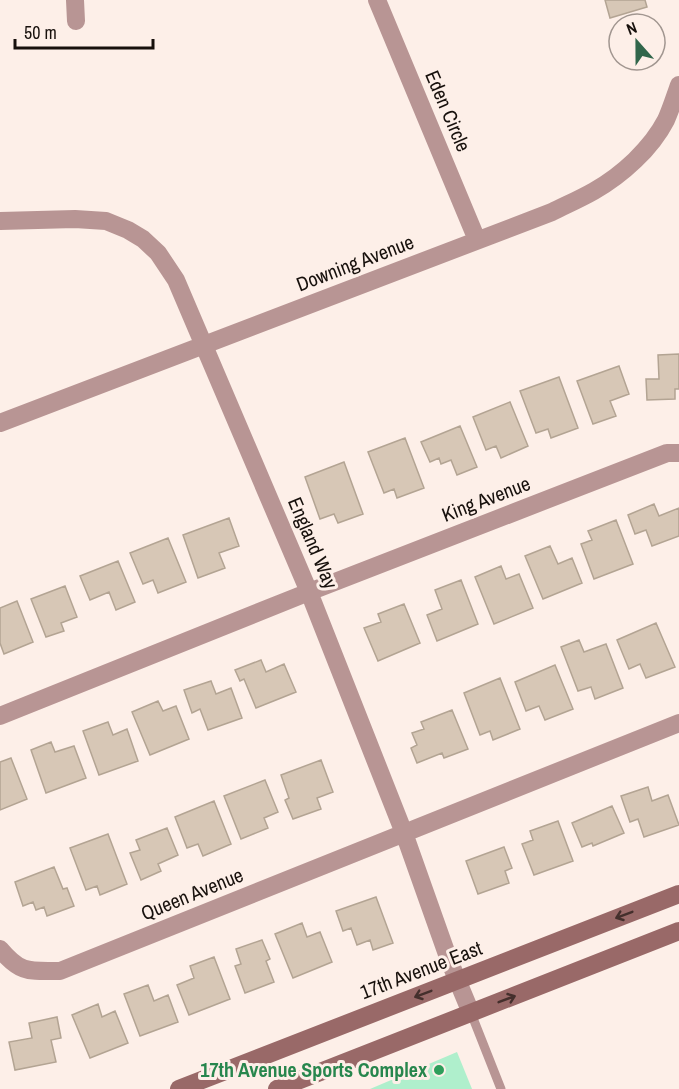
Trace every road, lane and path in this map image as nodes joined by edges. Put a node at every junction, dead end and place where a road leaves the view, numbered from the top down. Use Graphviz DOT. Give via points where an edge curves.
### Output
graph roads {
  1 [pos="75,0"];
  2 [pos="376,0"];
  3 [pos="76,21"];
  4 [pos="679,85"];
  5 [pos="0,221"];
  6 [pos="477,240"];
  7 [pos="205,345"];
  8 [pos="0,423"];
  9 [pos="679,453"];
  10 [pos="309,592"];
  11 [pos="0,716"];
  12 [pos="679,723"];
  13 [pos="404,833"];
  14 [pos="679,894"];
  15 [pos="679,931"];
  16 [pos="0,949"];
  17 [pos="458,980"];
  18 [pos="471,1013"];
  19 [pos="179,1089"];
  20 [pos="277,1089"];
  21 [pos="501,1089"];
  1 -- 3 [label="street"];
  2 -- 6 [label="street, Eden Circle"];
  4 -- 6 [label="street, Downing Avenue" via="654,139 614,177 552,212"];
  5 -- 7 [label="street, England Way" via="106,221 129,230 158,253 176,280"];
  6 -- 7 [label="street, Downing Avenue"];
  7 -- 8 [label="street, Downing Avenue"];
  7 -- 10 [label="street, England Way"];
  9 -- 10 [label="street, King Avenue" via="667,453"];
  10 -- 11 [label="street"];
  10 -- 13 [label="street, England Way"];
  12 -- 13 [label="street"];
  13 -- 16 [label="street, Queen Avenue" via="60,971 28,971 9,960"];
  13 -- 17 [label="street, England Way"];
  14 -- 17 [label="street, 17th Avenue East, one-way"];
  18 -- 15 [label="street, one-way"];
  17 -- 18 [label="street, England Way"];
  17 -- 19 [label="street, 17th Avenue East, one-way"];
  18 -- 20 [label="street"];
  18 -- 21 [label="lane"];
}
